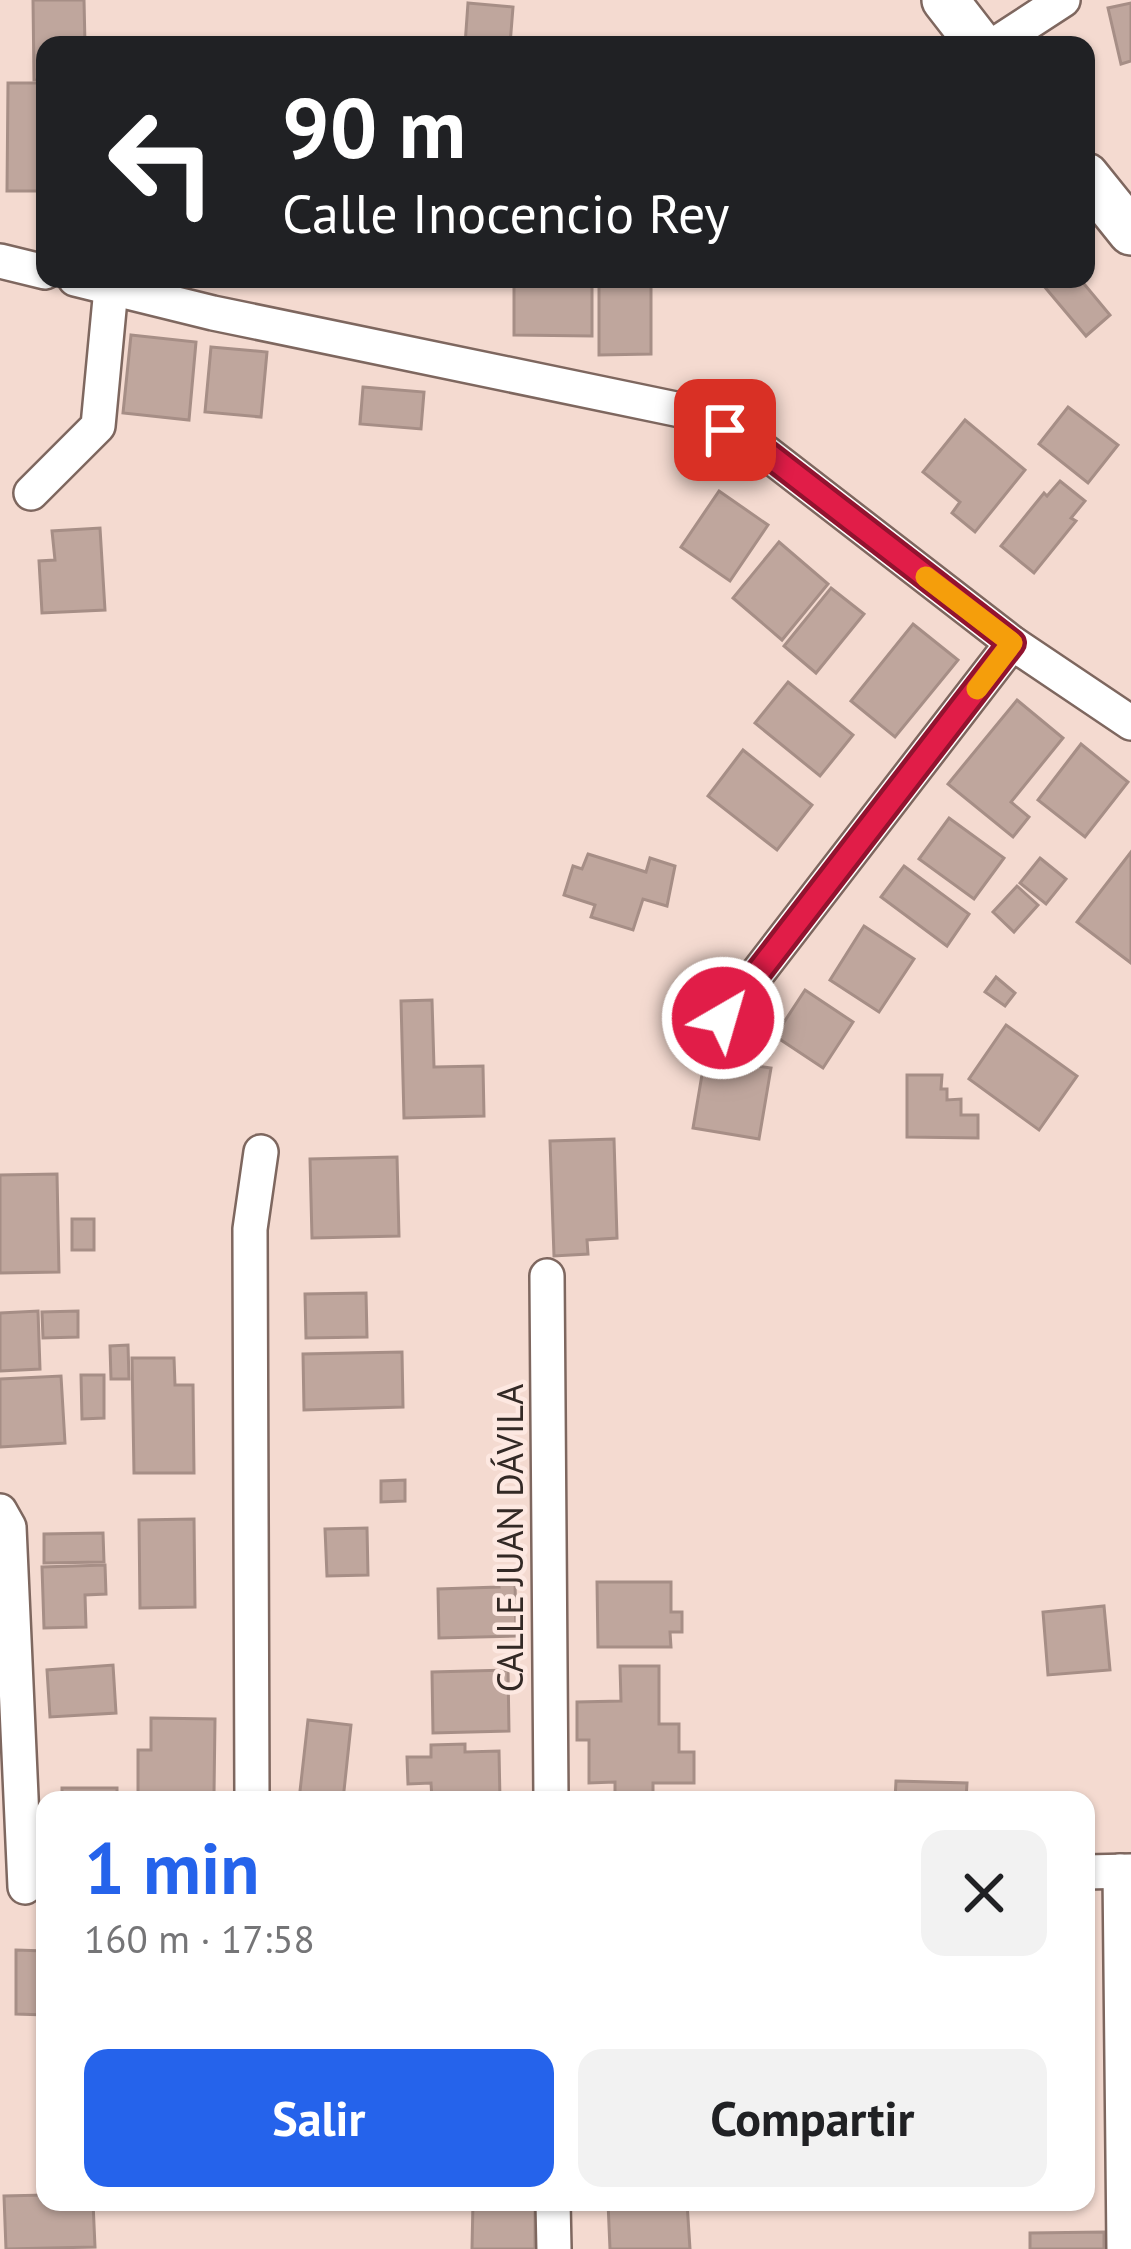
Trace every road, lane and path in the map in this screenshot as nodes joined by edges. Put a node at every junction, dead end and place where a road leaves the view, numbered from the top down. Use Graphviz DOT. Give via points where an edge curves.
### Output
graph roads {
  1 [pos="945,0"];
  2 [pos="1063,0"];
  3 [pos="973,36"];
  4 [pos="1008,36"];
  5 [pos="1095,187"];
  6 [pos="1131,232"];
  7 [pos="0,261"];
  8 [pos="36,270"];
  9 [pos="111,288"];
  10 [pos="115,288"];
  11 [pos="31,493"];
  12 [pos="1012,643"];
  13 [pos="1131,723"];
  14 [pos="723,1018"];
  15 [pos="261,1152"];
  16 [pos="547,1276"];
  17 [pos="0,1510"];
  18 [pos="252,1791"];
  19 [pos="551,1791"];
  20 [pos="1112,1871"];
  21 [pos="24,1887"];
  22 [pos="554,2211"];
  23 [pos="554,2249"];
  24 [pos="1124,2249"];
  1 -- 3 [label="street"];
  2 -- 4 [label="street"];
  5 -- 6 [label="street"];
  7 -- 8 [label="street"];
  9 -- 11 [label="street" via="98,426"];
  10 -- 12 [label="street" via="690,412 760,448"];
  12 -- 13 [label="street"];
  12 -- 14 [label="street"];
  15 -- 18 [label="street" via="250,1229"];
  16 -- 19 [label="street, CALLE JUAN DÁVILA"];
  17 -- 21 [label="street" via="10,1527"];
  20 -- 24 [label="street"];
  22 -- 23 [label="street"];
}
